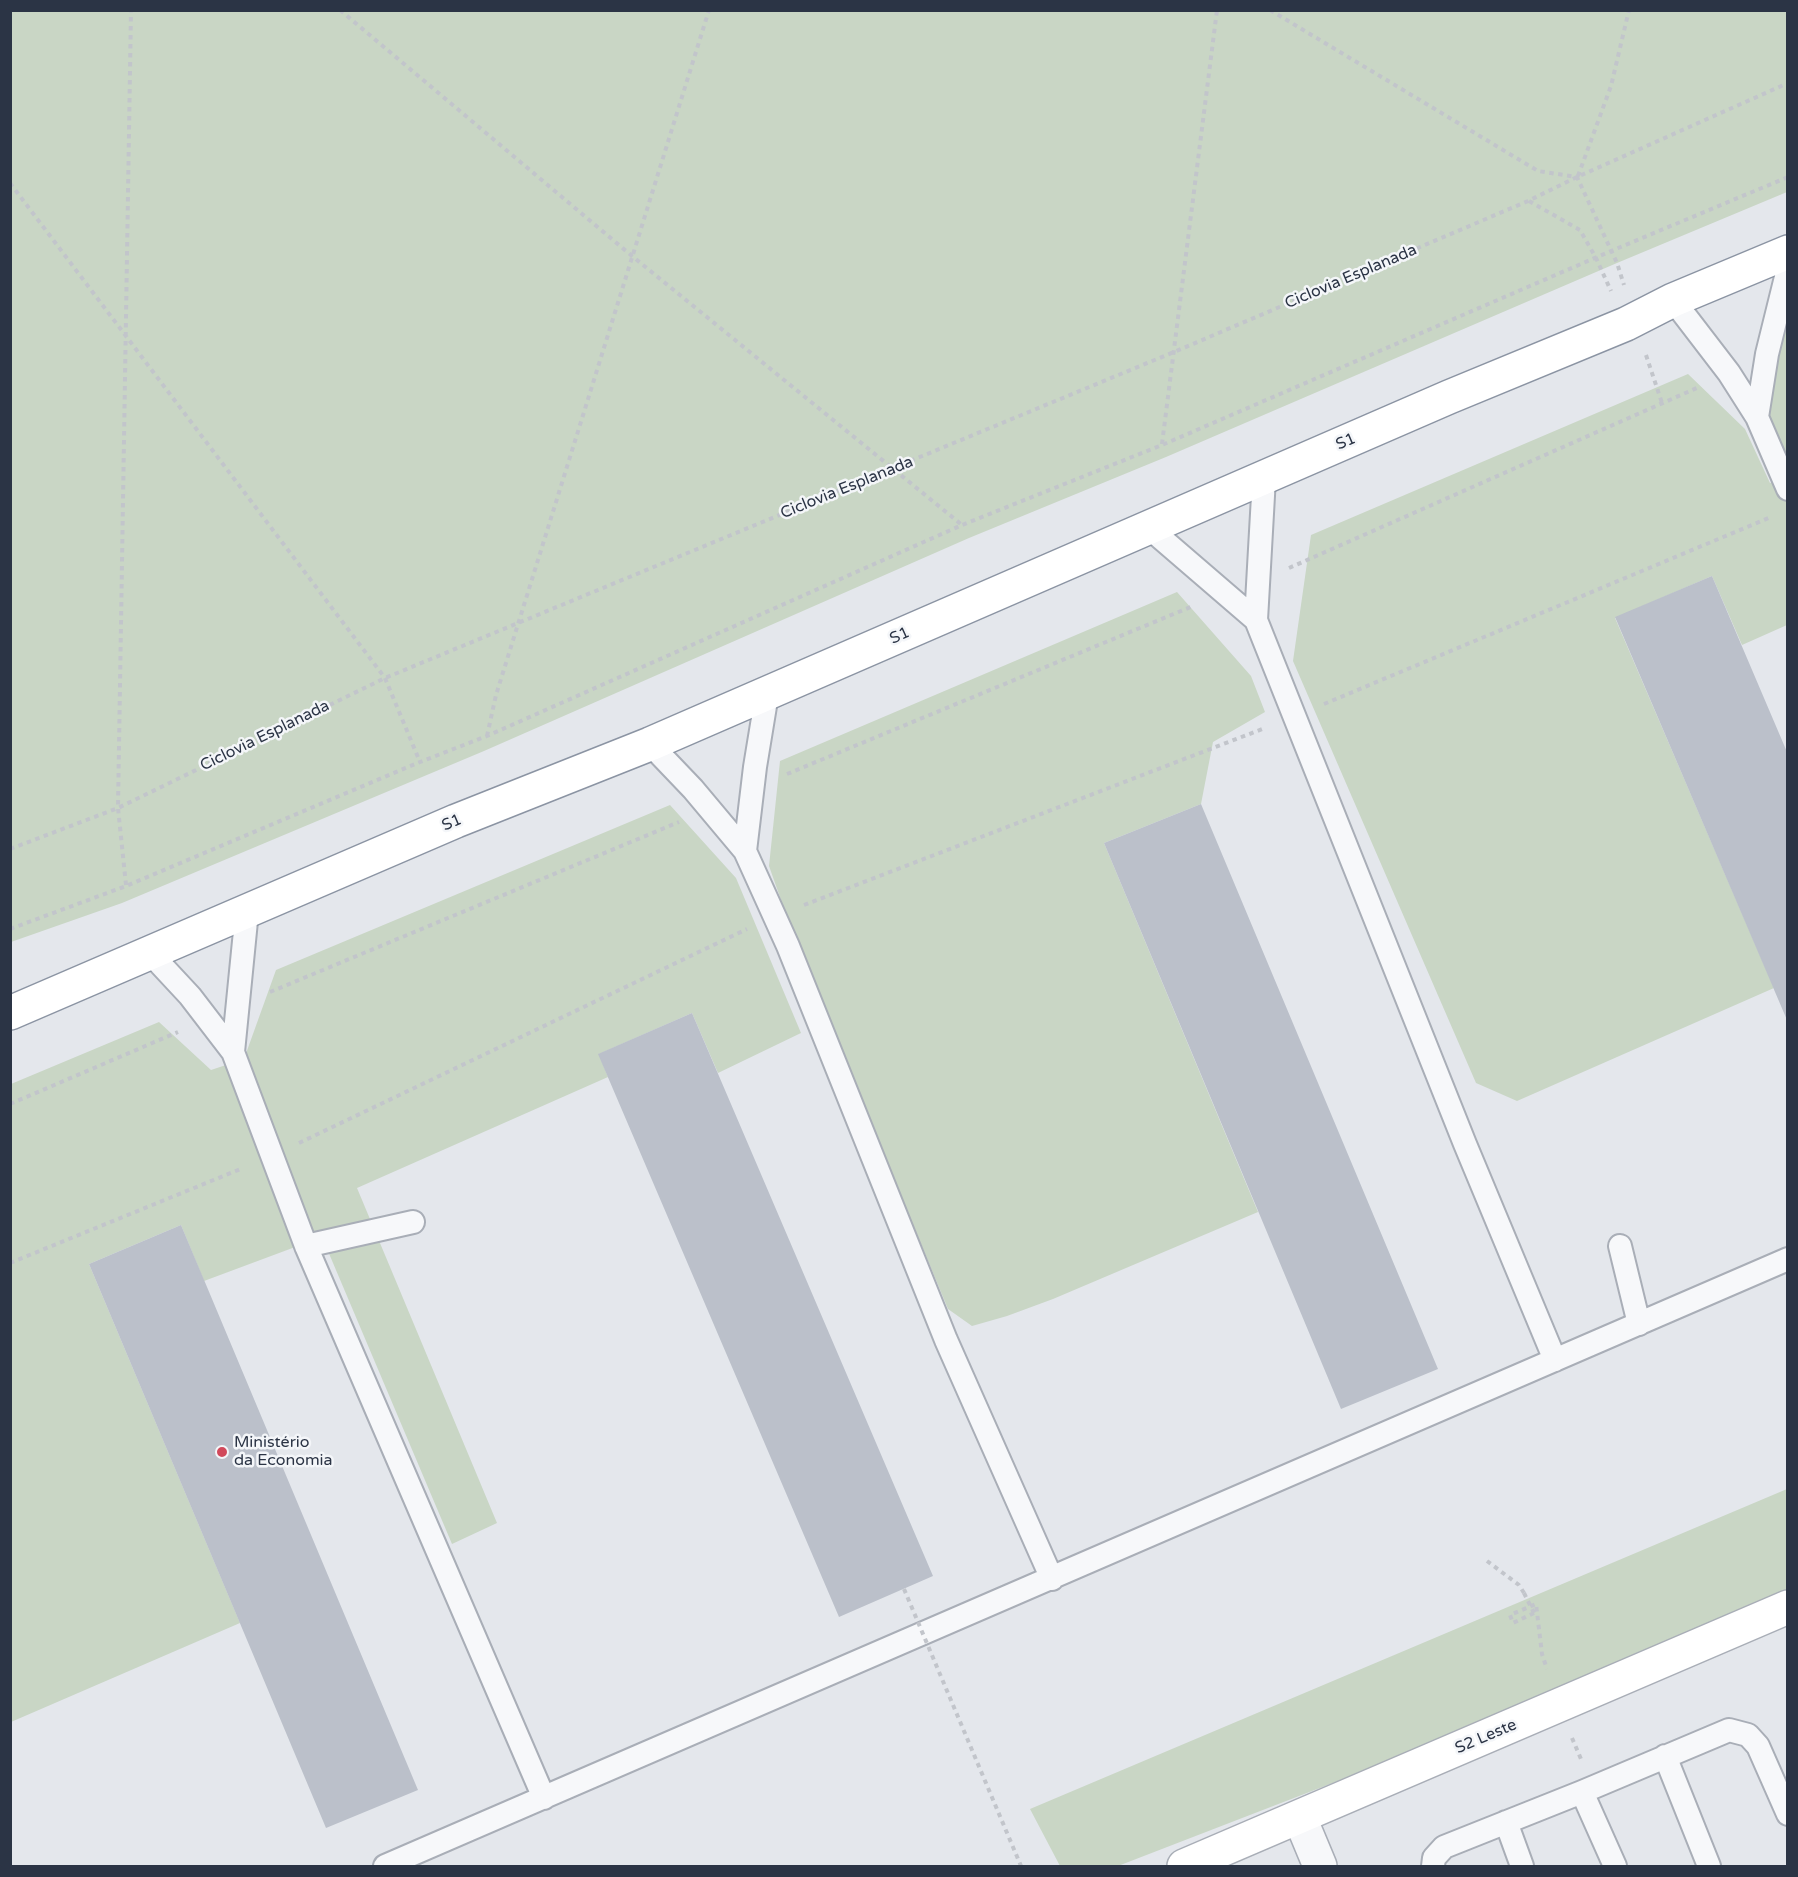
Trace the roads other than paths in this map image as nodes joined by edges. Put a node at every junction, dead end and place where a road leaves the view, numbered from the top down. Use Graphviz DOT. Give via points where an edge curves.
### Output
graph roads {
  1 [pos="1788,252"];
  2 [pos="1788,269"];
  3 [pos="1673,300"];
  4 [pos="1757,417"];
  5 [pos="1264,477"];
  6 [pos="1788,489"];
  7 [pos="1148,527"];
  8 [pos="1256,620"];
  9 [pos="767,693"];
  10 [pos="650,744"];
  11 [pos="745,851"];
  12 [pos="248,911"];
  13 [pos="150,953"];
  14 [pos="13,1010"];
  15 [pos="232,1052"];
  16 [pos="413,1222"];
  17 [pos="306,1246"];
  18 [pos="1620,1246"];
  19 [pos="1788,1259"];
  20 [pos="1639,1324"];
  21 [pos="1556,1360"];
  22 [pos="1052,1579"];
  23 [pos="1788,1607"];
  24 [pos="1665,1756"];
  25 [pos="1588,1789"];
  26 [pos="544,1798"];
  27 [pos="1788,1814"];
  28 [pos="1300,1818"];
  29 [pos="1506,1822"];
  30 [pos="385,1866"];
  31 [pos="1184,1866"];
  32 [pos="1320,1866"];
  33 [pos="1433,1866"];
  34 [pos="1522,1866"];
  35 [pos="1615,1866"];
  36 [pos="1709,1866"];
  1 -- 3 [label="main road, S1"];
  2 -- 4 [label="lane" via="1767,354"];
  3 -- 4 [label="lane"];
  3 -- 5 [label="main road, S1" via="1630,322"];
  4 -- 6 [label="lane"];
  5 -- 7 [label="main road, S1"];
  5 -- 8 [label="lane"];
  7 -- 8 [label="lane"];
  7 -- 9 [label="main road, S1"];
  8 -- 21 [label="lane" via="1465,1144"];
  9 -- 10 [label="main road, S1"];
  9 -- 11 [label="lane"];
  10 -- 11 [label="lane"];
  10 -- 12 [label="main road, S1" via="456,821"];
  11 -- 22 [label="lane" via="775,916 946,1340"];
  12 -- 13 [label="main road, S1"];
  12 -- 15 [label="lane"];
  13 -- 14 [label="main road, S1"];
  13 -- 15 [label="lane" via="209,1019"];
  15 -- 17 [label="lane"];
  16 -- 17 [label="lane"];
  17 -- 26 [label="lane"];
  18 -- 20 [label="lane"];
  19 -- 20 [label="lane"];
  20 -- 21 [label="lane"];
  21 -- 22 [label="lane"];
  22 -- 26 [label="lane"];
  23 -- 28 [label="main road, S2 Leste"];
  24 -- 25 [label="lane"];
  24 -- 27 [label="lane" via="1728,1730 1748,1735 1758,1746"];
  24 -- 36 [label="lane"];
  25 -- 29 [label="lane"];
  25 -- 35 [label="lane"];
  26 -- 30 [label="lane"];
  28 -- 31 [label="main road, S2 Leste"];
  28 -- 32 [label="street"];
  29 -- 33 [label="lane" via="1444,1847 1434,1858"];
  29 -- 34 [label="lane"];
}
